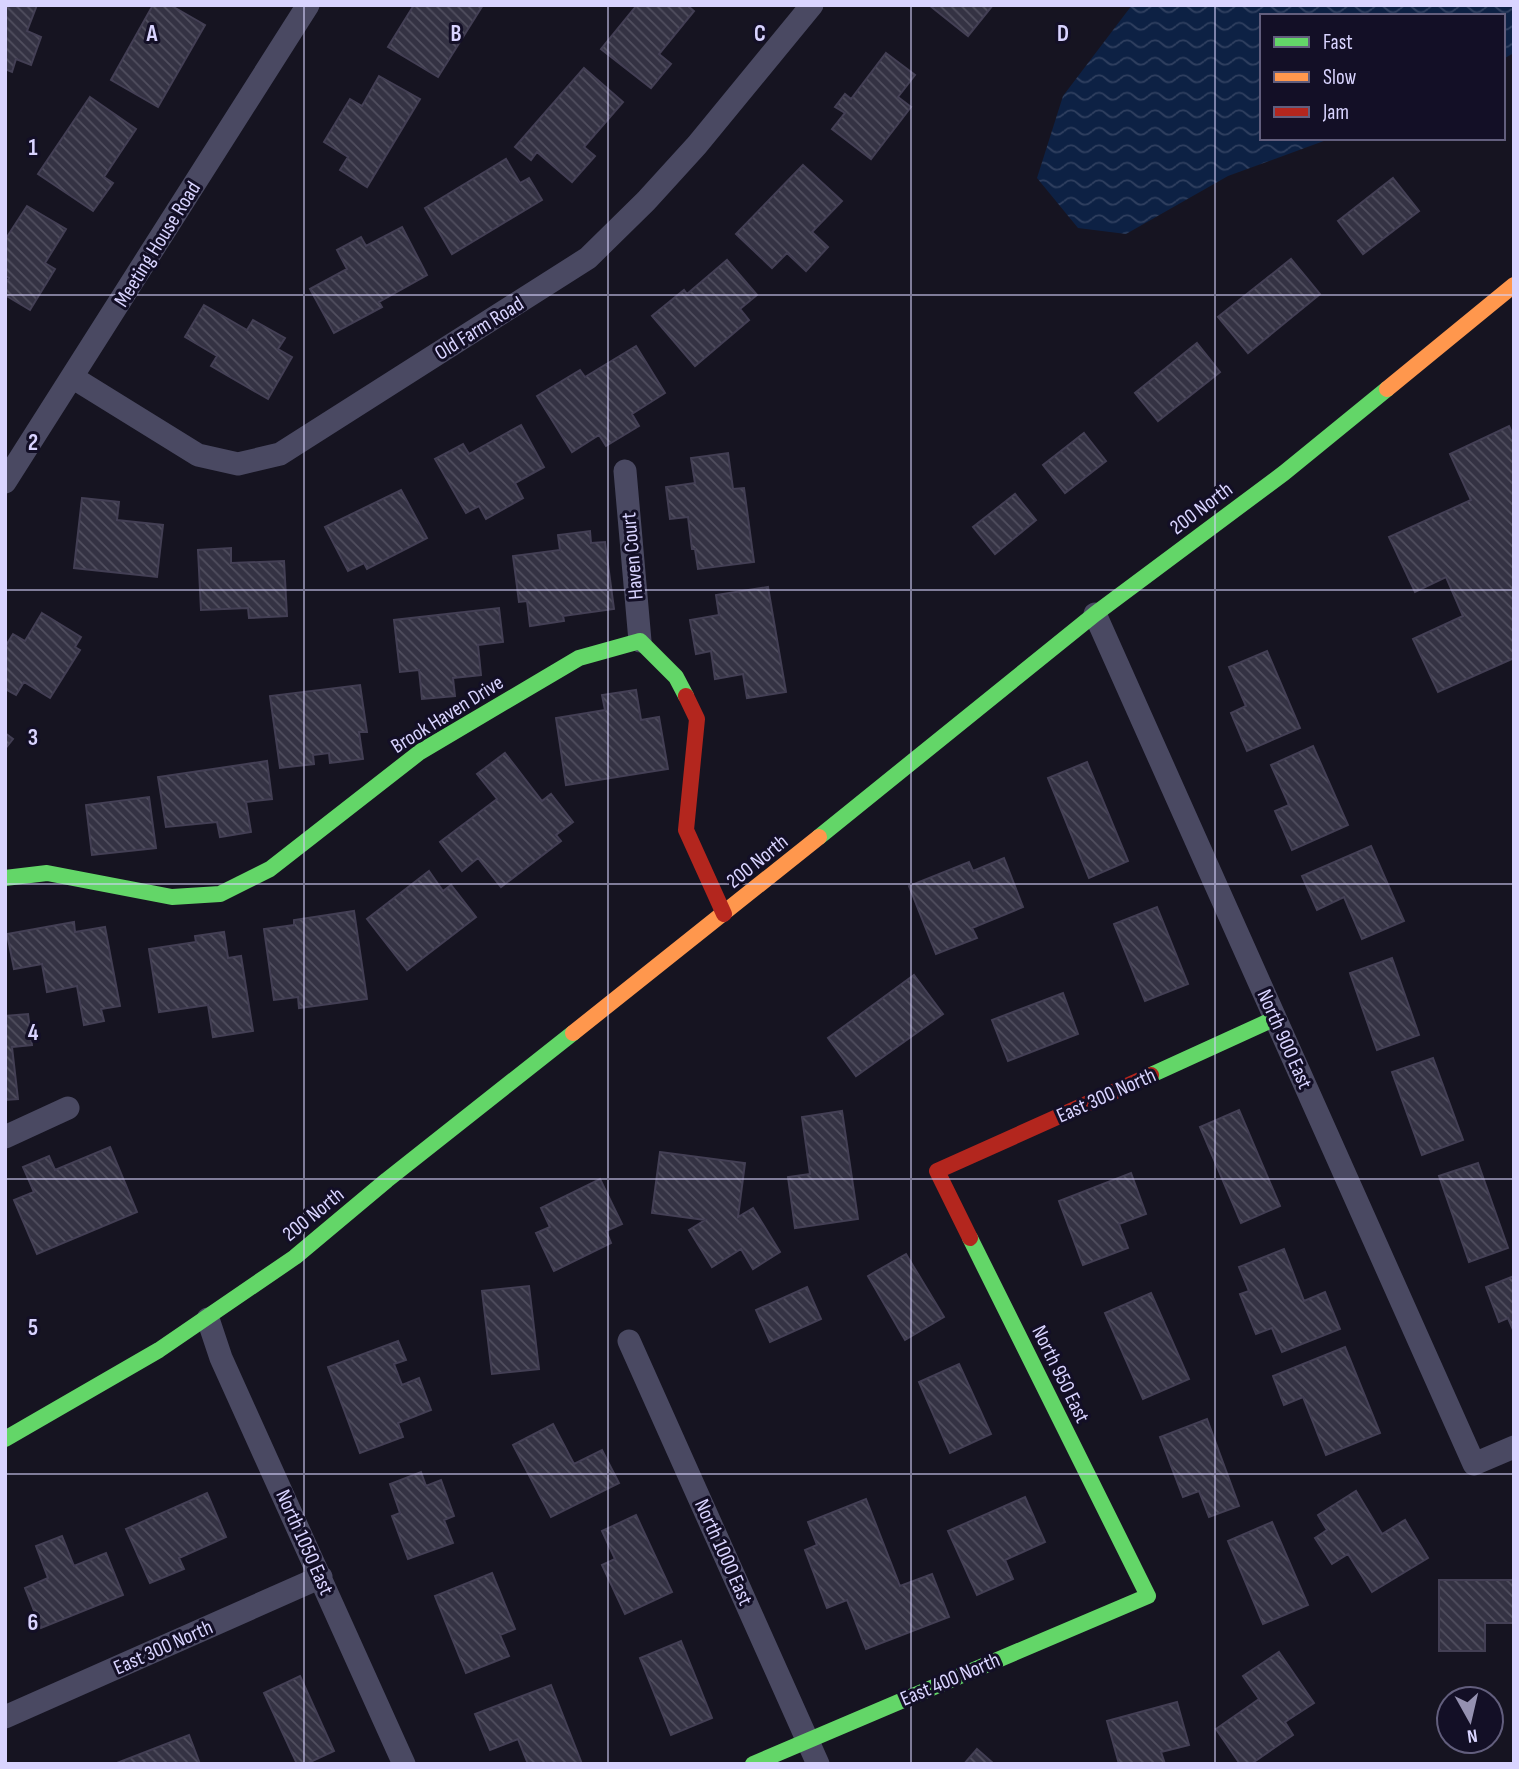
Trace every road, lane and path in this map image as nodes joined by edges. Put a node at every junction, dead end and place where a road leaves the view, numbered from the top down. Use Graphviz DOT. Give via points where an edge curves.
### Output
graph roads {
  1 [pos="308,5"];
  2 [pos="812,5"];
  3 [pos="1514,285"];
  4 [pos="72,377"];
  5 [pos="625,471"];
  6 [pos="5,482"];
  7 [pos="1095,614"];
  8 [pos="640,641"];
  9 [pos="5,877"];
  10 [pos="724,914"];
  11 [pos="1276,1018"];
  12 [pos="68,1108"];
  13 [pos="5,1137"];
  14 [pos="937,1171"];
  15 [pos="208,1319"];
  16 [pos="629,1341"];
  17 [pos="5,1439"];
  18 [pos="1514,1447"];
  19 [pos="321,1577"];
  20 [pos="1148,1596"];
  21 [pos="5,1717"];
  22 [pos="807,1740"];
  23 [pos="404,1764"];
  24 [pos="752,1764"];
  25 [pos="818,1764"];
  1 -- 4 [label="street, Meeting House Road"];
  2 -- 4 [label="street, Old Farm Road" via="697,145 588,258 280,454 238,464 198,455"];
  3 -- 7 [label="street, 200 North" via="1284,473"];
  4 -- 6 [label="street, Meeting House Road"];
  5 -- 8 [label="street, Haven Court"];
  7 -- 10 [label="street, 200 North"];
  7 -- 11 [label="street, North 900 East"];
  8 -- 9 [label="street, Brook Haven Drive" via="579,658 419,752 270,869 220,894 172,897 47,873"];
  8 -- 10 [label="street" via="676,677 697,719 686,830"];
  10 -- 15 [label="street, 200 North" via="295,1257"];
  11 -- 14 [label="street, East 300 North"];
  11 -- 18 [label="street, North 900 East" via="1474,1464"];
  12 -- 13 [label="street"];
  14 -- 20 [label="street, North 950 East"];
  15 -- 17 [label="street, 200 North"];
  15 -- 19 [label="street, North 1050 East" via="221,1358"];
  16 -- 22 [label="street, North 1000 East"];
  19 -- 21 [label="street, East 300 North"];
  19 -- 23 [label="street, North 1050 East"];
  20 -- 22 [label="street, East 400 North"];
  22 -- 24 [label="street, East 400 North"];
  22 -- 25 [label="street, North 1000 East"];
}
